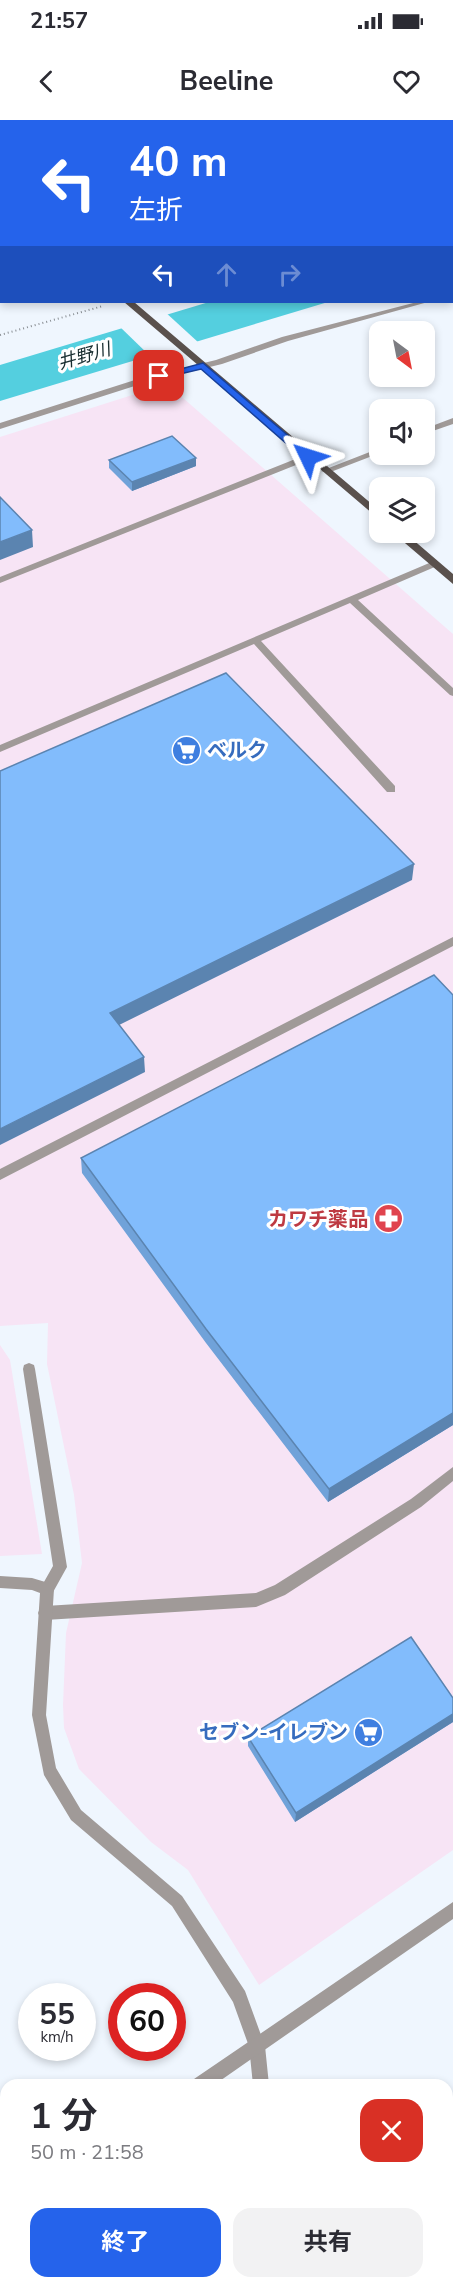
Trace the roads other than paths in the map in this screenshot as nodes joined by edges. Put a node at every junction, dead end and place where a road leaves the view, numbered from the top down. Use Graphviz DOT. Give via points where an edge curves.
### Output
graph roads {
  1 [pos="130,303"];
  2 [pos="420,303"];
  3 [pos="200,364"];
  4 [pos="453,421"];
  5 [pos="0,426"];
  6 [pos="435,428"];
  7 [pos="369,454"];
  8 [pos="308,457"];
  9 [pos="325,471"];
  10 [pos="369,508"];
  11 [pos="410,543"];
  12 [pos="434,564"];
  13 [pos="0,580"];
  14 [pos="453,580"];
  15 [pos="351,599"];
  16 [pos="255,640"];
  17 [pos="453,693"];
  18 [pos="0,749"];
  19 [pos="391,789"];
  20 [pos="453,941"];
  21 [pos="0,1175"];
  22 [pos="28,1369"];
  23 [pos="453,1473"];
  24 [pos="0,1582"];
  25 [pos="47,1589"];
  26 [pos="45,1613"];
  27 [pos="453,1911"];
  28 [pos="257,2046"];
  29 [pos="209,2079"];
  30 [pos="260,2079"];
  1 -- 3 [label="main road"];
  2 -- 3 [label="street"];
  3 -- 5 [label="street"];
  3 -- 8 [label="main road"];
  4 -- 6 [label="street"];
  7 -- 9 [label="street"];
  8 -- 9 [label="main road"];
  8 -- 13 [label="street"];
  9 -- 10 [label="main road"];
  11 -- 12 [label="main road"];
  12 -- 14 [label="main road"];
  12 -- 15 [label="street"];
  15 -- 16 [label="street"];
  15 -- 17 [label="street"];
  16 -- 18 [label="street"];
  16 -- 19 [label="street"];
  20 -- 21 [label="street"];
  22 -- 25 [label="street" via="60,1567"];
  23 -- 26 [label="street" via="416,1503 280,1590 255,1600"];
  24 -- 25 [label="street"];
  25 -- 26 [label="street"];
  26 -- 28 [label="street" via="39,1715 49,1770 76,1815 177,1901 239,1997"];
  27 -- 28 [label="street"];
  28 -- 29 [label="street"];
  28 -- 30 [label="street"];
}
